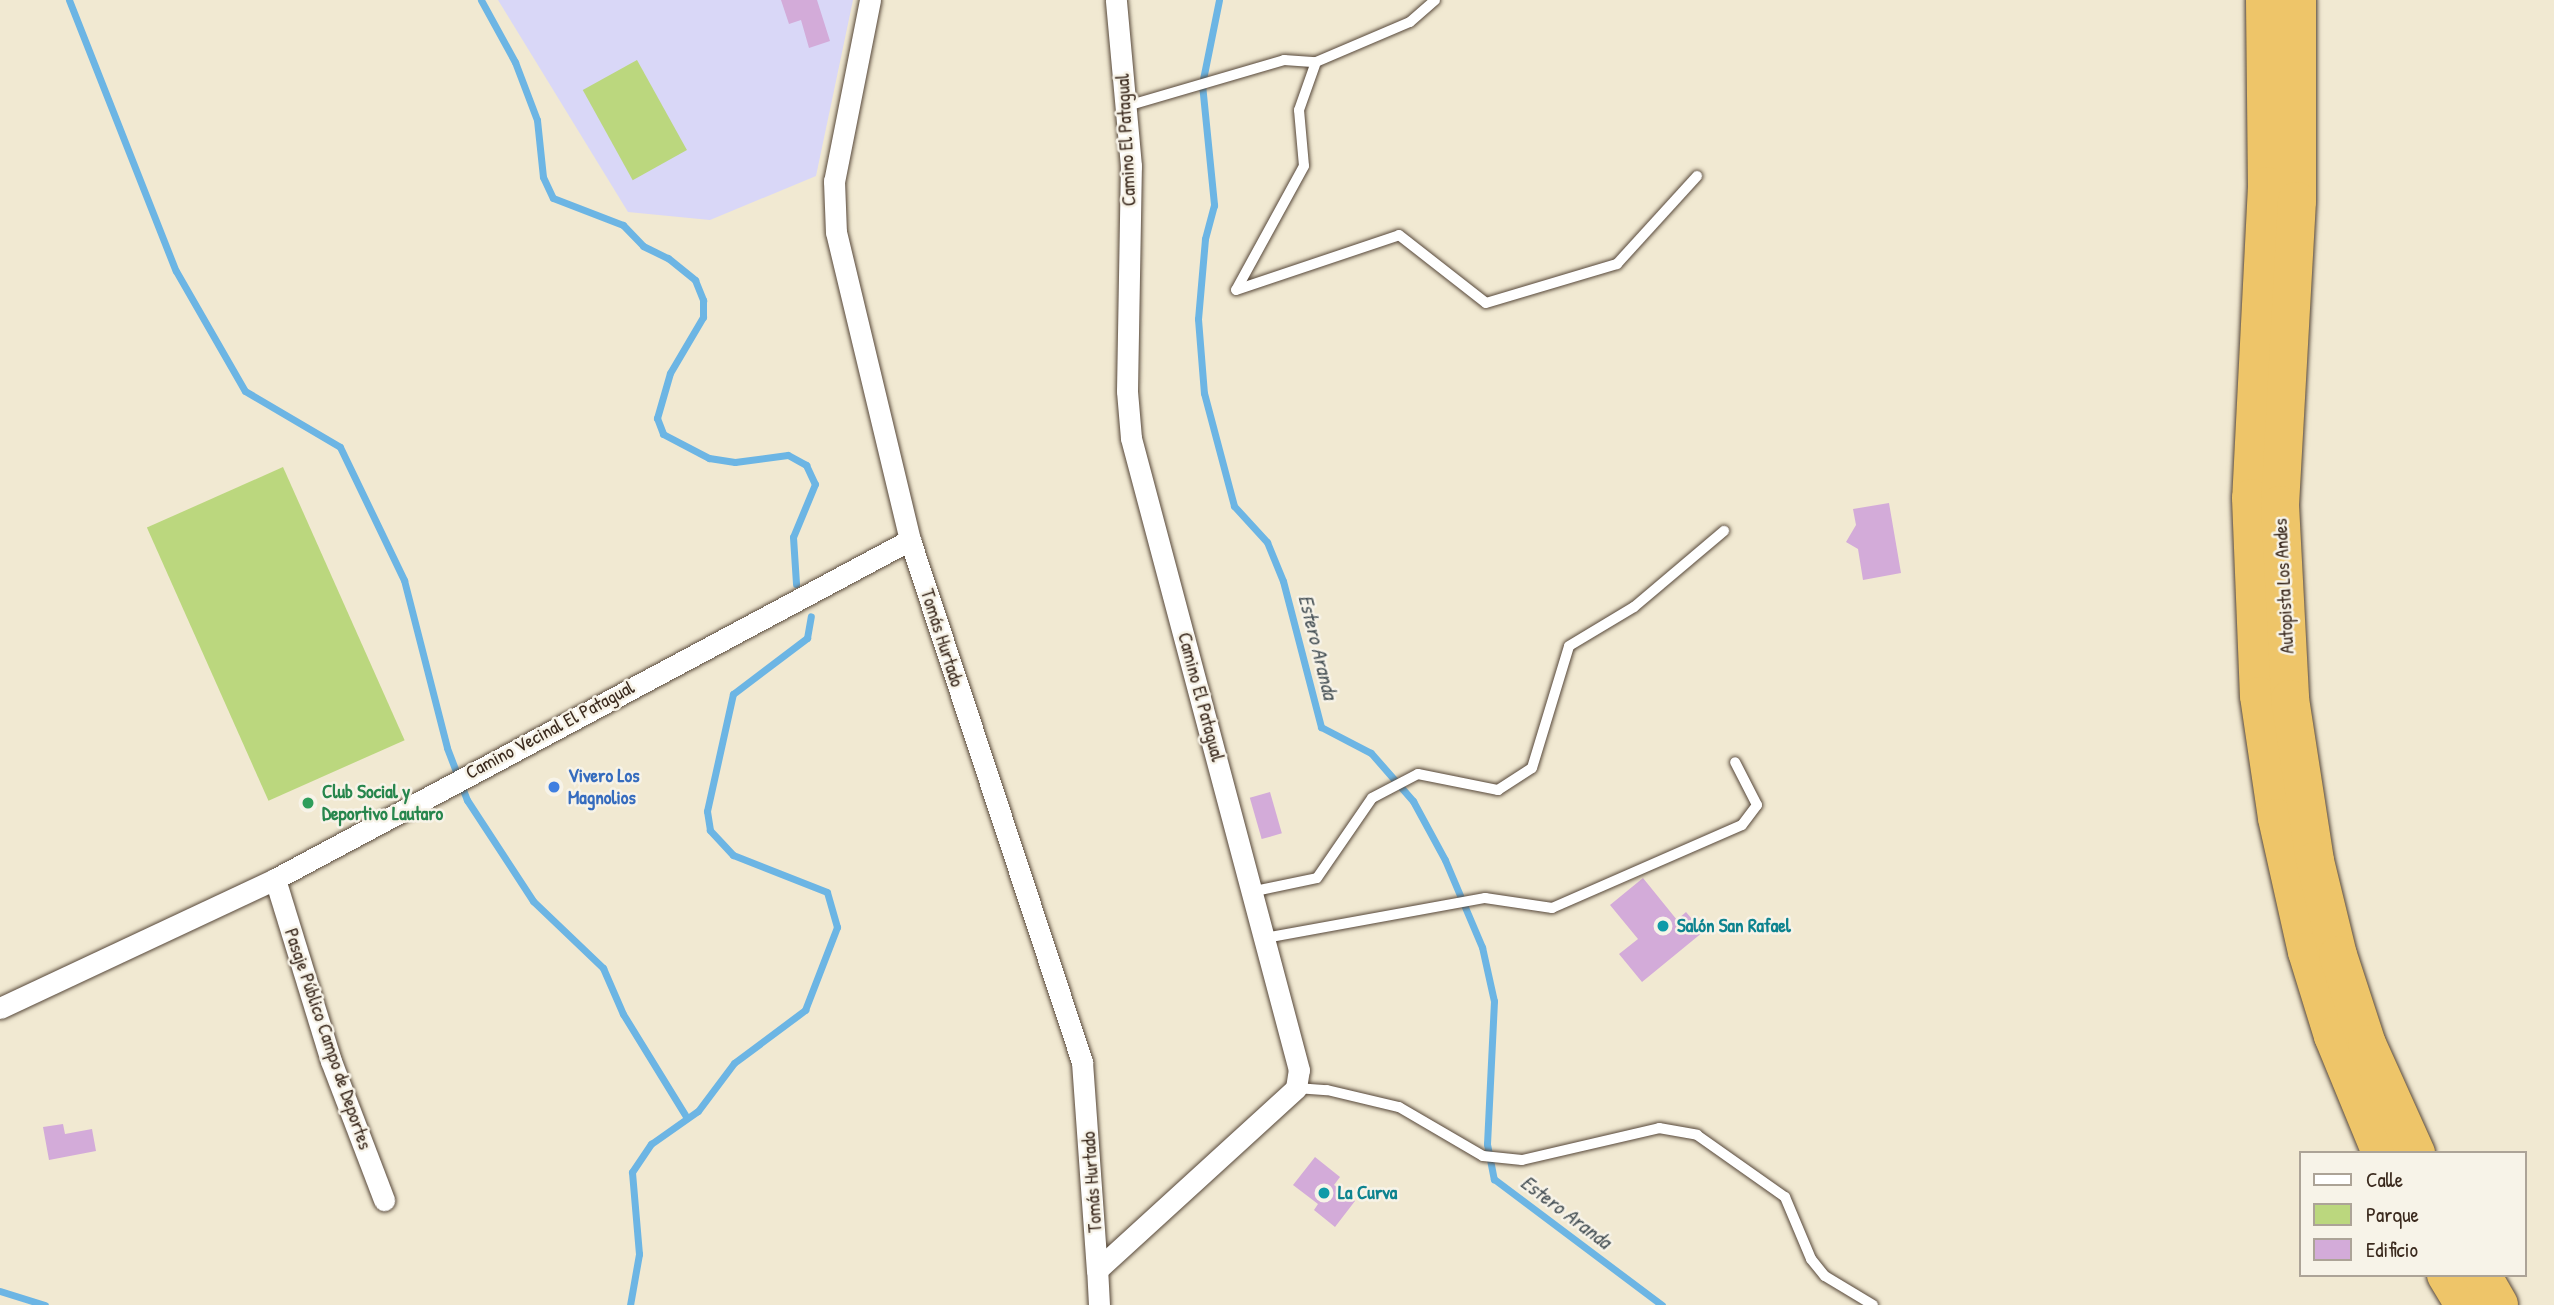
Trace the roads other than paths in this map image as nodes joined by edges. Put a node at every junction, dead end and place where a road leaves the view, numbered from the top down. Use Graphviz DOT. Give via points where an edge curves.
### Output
graph roads {
  1 [pos="870,0"];
  2 [pos="1116,0"];
  3 [pos="1435,0"];
  4 [pos="2265,0"];
  5 [pos="2297,0"];
  6 [pos="1316,62"];
  7 [pos="1127,106"];
  8 [pos="1697,176"];
  9 [pos="1724,531"];
  10 [pos="910,540"];
  11 [pos="1735,762"];
  12 [pos="275,878"];
  13 [pos="1255,891"];
  14 [pos="1265,938"];
  15 [pos="0,1007"];
  16 [pos="1296,1088"];
  17 [pos="2380,1151"];
  18 [pos="2415,1151"];
  19 [pos="384,1199"];
  20 [pos="1097,1270"];
  21 [pos="2447,1277"];
  22 [pos="2483,1277"];
  23 [pos="1099,1305"];
  24 [pos="1873,1305"];
  25 [pos="2463,1305"];
  26 [pos="2499,1305"];
  1 -- 10 [label="street, Tomás Hurtado" via="834,181 836,232"];
  2 -- 7 [label="street, Camino El Patagual"];
  3 -- 6 [label="lane" via="1410,22"];
  4 -- 17 [label="highway, Autopista Los Andes" via="2267,212 2251,498 2259,696 2277,818 2307,952 2333,1036"];
  5 -- 18 [label="highway, Autopista Los Andes" via="2297,201 2280,505 2290,699 2313,850 2339,955 2367,1044"];
  6 -- 7 [label="lane" via="1284,61"];
  6 -- 8 [label="lane" via="1299,110 1304,166 1236,290 1399,235 1486,303 1617,264"];
  7 -- 13 [label="street, Camino El Patagual" via="1131,438"];
  9 -- 13 [label="lane" via="1633,607 1569,646 1532,768 1498,790 1418,774 1372,798 1317,878"];
  10 -- 12 [label="street, Camino Vecinal El Patagual"];
  10 -- 20 [label="street, Tomás Hurtado" via="1082,1062"];
  11 -- 14 [label="lane" via="1756,805 1742,825 1552,908 1485,898"];
  12 -- 15 [label="street, Camino Vecinal El Patagual"];
  12 -- 19 [label="street, Pasaje Público Campo de Deportes" via="331,1061"];
  13 -- 14 [label="street, Camino El Patagual"];
  14 -- 16 [label="street, Camino El Patagual" via="1299,1070"];
  16 -- 20 [label="street"];
  16 -- 24 [label="lane" via="1327,1090 1399,1107 1483,1156 1522,1160 1659,1128 1697,1135 1785,1197 1811,1259 1825,1276"];
  20 -- 23 [label="street"];
  21 -- 25 [label="highway"];
  22 -- 26 [label="highway"];
}
